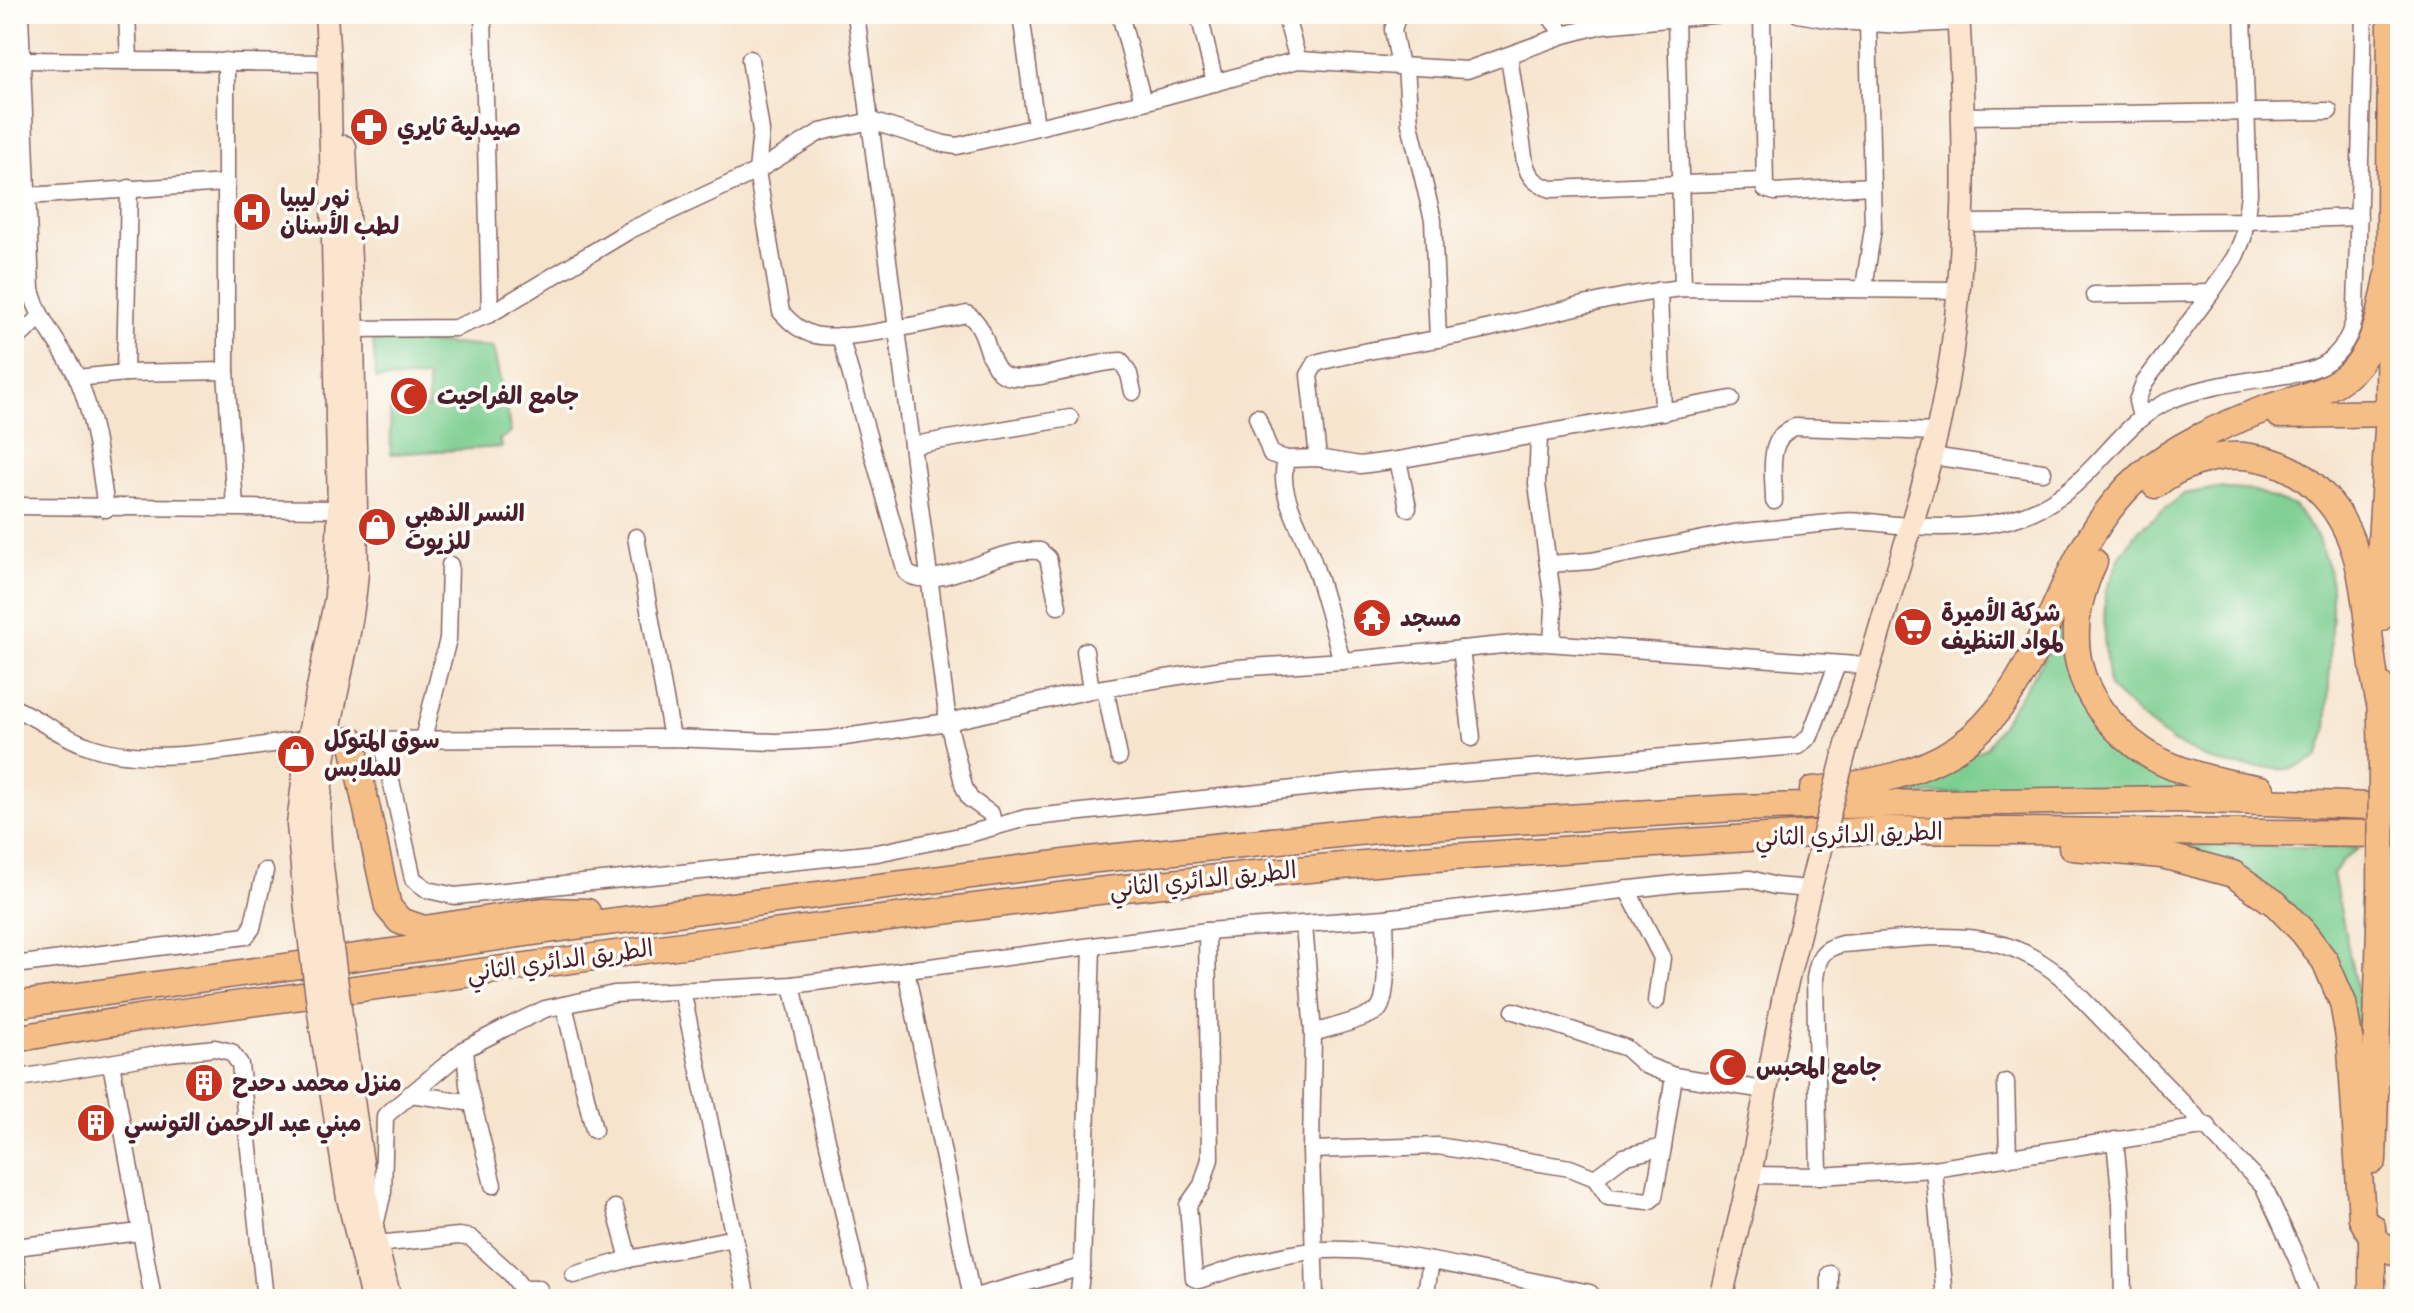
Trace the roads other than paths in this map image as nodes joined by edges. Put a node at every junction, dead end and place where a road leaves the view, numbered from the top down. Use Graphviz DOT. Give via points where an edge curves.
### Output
graph roads {
  1 [pos="20,14"];
  2 [pos="127,14"];
  3 [pos="326,14"];
  4 [pos="341,14"];
  5 [pos="483,14"];
  6 [pos="856,14"];
  7 [pos="1021,14"];
  8 [pos="1120,14"];
  9 [pos="1199,14"];
  10 [pos="1285,14"];
  11 [pos="1398,14"];
  12 [pos="1548,14"];
  13 [pos="1723,14"];
  14 [pos="1762,14"];
  15 [pos="1798,14"];
  16 [pos="2243,14"];
  17 [pos="2364,14"];
  18 [pos="1676,18"];
  19 [pos="1958,18"];
  20 [pos="2389,19"];
  21 [pos="1601,20"];
  22 [pos="1868,23"];
  23 [pos="1564,35"];
  24 [pos="1509,56"];
  25 [pos="750,59"];
  26 [pos="22,60"];
  27 [pos="129,60"];
  28 [pos="1298,60"];
  29 [pos="226,61"];
  30 [pos="329,63"];
  31 [pos="1403,66"];
  32 [pos="1215,83"];
  33 [pos="1143,102"];
  34 [pos="2329,111"];
  35 [pos="2246,112"];
  36 [pos="1964,116"];
  37 [pos="871,121"];
  38 [pos="1036,127"];
  39 [pos="757,171"];
  40 [pos="1763,181"];
  41 [pos="226,183"];
  42 [pos="1680,186"];
  43 [pos="1871,186"];
  44 [pos="129,188"];
  45 [pos="27,196"];
  46 [pos="338,198"];
  47 [pos="2359,217"];
  48 [pos="2246,221"];
  49 [pos="1962,223"];
  50 [pos="21,246"];
  51 [pos="2388,278"];
  52 [pos="1683,288"];
  53 [pos="1864,288"];
  54 [pos="1659,290"];
  55 [pos="1959,290"];
  56 [pos="2211,293"];
  57 [pos="2094,295"];
  58 [pos="490,314"];
  59 [pos="41,317"];
  60 [pos="895,328"];
  61 [pos="353,329"];
  62 [pos="840,336"];
  63 [pos="1438,339"];
  64 [pos="14,341"];
  65 [pos="226,371"];
  66 [pos="125,373"];
  67 [pos="77,378"];
  68 [pos="1133,392"];
  69 [pos="1731,399"];
  70 [pos="1663,413"];
  71 [pos="2394,413"];
  72 [pos="1257,417"];
  73 [pos="2141,417"];
  74 [pos="1070,418"];
  75 [pos="2235,421"];
  76 [pos="1937,432"];
  77 [pos="1539,436"];
  78 [pos="914,445"];
  79 [pos="1931,456"];
  80 [pos="1318,458"];
  81 [pos="1287,459"];
  82 [pos="1398,460"];
  83 [pos="2043,472"];
  84 [pos="1774,501"];
  85 [pos="14,506"];
  86 [pos="235,507"];
  87 [pos="1408,508"];
  88 [pos="106,509"];
  89 [pos="339,509"];
  90 [pos="1912,526"];
  91 [pos="636,537"];
  92 [pos="1548,564"];
  93 [pos="450,565"];
  94 [pos="929,577"];
  95 [pos="1058,606"];
  96 [pos="1552,643"];
  97 [pos="1461,649"];
  98 [pos="1085,651"];
  99 [pos="1342,661"];
  100 [pos="1837,665"];
  101 [pos="1870,666"];
  102 [pos="1098,689"];
  103 [pos="2380,704"];
  104 [pos="14,708"];
  105 [pos="948,722"];
  106 [pos="672,738"];
  107 [pos="1472,738"];
  108 [pos="423,739"];
  109 [pos="330,740"];
  110 [pos="382,740"];
  111 [pos="1119,757"];
  112 [pos="2400,798"];
  113 [pos="2400,807"];
  114 [pos="1640,814"];
  115 [pos="994,827"];
  116 [pos="1877,830"];
  117 [pos="2400,834"];
  118 [pos="265,871"];
  119 [pos="1627,889"];
  120 [pos="1810,889"];
  121 [pos="1385,918"];
  122 [pos="617,921"];
  123 [pos="1304,925"];
  124 [pos="1207,931"];
  125 [pos="1092,947"];
  126 [pos="14,965"];
  127 [pos="906,970"];
  128 [pos="792,985"];
  129 [pos="682,990"];
  130 [pos="1656,1001"];
  131 [pos="14,1005"];
  132 [pos="564,1005"];
  133 [pos="1514,1011"];
  134 [pos="332,1025"];
  135 [pos="1313,1033"];
  136 [pos="14,1039"];
  137 [pos="465,1049"];
  138 [pos="111,1063"];
  139 [pos="1674,1076"];
  140 [pos="14,1079"];
  141 [pos="2006,1082"];
  142 [pos="1765,1090"];
  143 [pos="410,1094"];
  144 [pos="473,1103"];
  145 [pos="2208,1126"];
  146 [pos="594,1130"];
  147 [pos="2115,1140"];
  148 [pos="1663,1147"];
  149 [pos="1311,1150"];
  150 [pos="2008,1158"];
  151 [pos="1934,1169"];
  152 [pos="1750,1175"];
  153 [pos="1819,1176"];
  154 [pos="1595,1178"];
  155 [pos="493,1185"];
  156 [pos="615,1208"];
  157 [pos="140,1232"];
  158 [pos="2371,1237"];
  159 [pos="14,1238"];
  160 [pos="375,1238"];
  161 [pos="734,1238"];
  162 [pos="15,1247"];
  163 [pos="1313,1251"];
  164 [pos="2400,1254"];
  165 [pos="629,1259"];
  166 [pos="1431,1261"];
  167 [pos="1082,1267"];
  168 [pos="1830,1274"];
  169 [pos="574,1275"];
  170 [pos="539,1289"];
  171 [pos="970,1298"];
  172 [pos="19,1299"];
  173 [pos="153,1299"];
  174 [pos="265,1299"];
  175 [pos="372,1299"];
  176 [pos="390,1299"];
  177 [pos="747,1299"];
  178 [pos="863,1299"];
  179 [pos="1078,1299"];
  180 [pos="1315,1299"];
  181 [pos="1425,1299"];
  182 [pos="1594,1299"];
  183 [pos="1721,1299"];
  184 [pos="1830,1299"];
  185 [pos="1945,1299"];
  186 [pos="2123,1299"];
  187 [pos="2312,1299"];
  188 [pos="2372,1299"];
  1 -- 26 [label="street"];
  2 -- 27 [label="street"];
  3 -- 30 [label="main road"];
  4 -- 46 [label="main road"];
  5 -- 58 [label="street"];
  6 -- 37 [label="street"];
  7 -- 38 [label="street"];
  8 -- 33 [label="street"];
  9 -- 32 [label="street"];
  10 -- 28 [label="street"];
  11 -- 31 [label="street" via="1393,30"];
  12 -- 23 [label="street"];
  13 -- 18 [label="street"];
  14 -- 40 [label="street"];
  15 -- 22 [label="street"];
  16 -- 35 [label="street"];
  17 -- 47 [label="street"];
  18 -- 21 [label="street"];
  18 -- 42 [label="street"];
  19 -- 22 [label="street"];
  19 -- 36 [label="main road"];
  20 -- 51 [label="highway"];
  21 -- 23 [label="street"];
  22 -- 43 [label="street"];
  23 -- 24 [label="street"];
  24 -- 31 [label="street" via="1467,70"];
  24 -- 42 [label="street" via="1525,163 1540,186"];
  25 -- 39 [label="street" via="761,131"];
  26 -- 27 [label="street"];
  26 -- 45 [label="street"];
  27 -- 29 [label="street"];
  28 -- 31 [label="street"];
  28 -- 32 [label="street"];
  29 -- 30 [label="street"];
  29 -- 41 [label="street"];
  30 -- 46 [label="main road"];
  31 -- 63 [label="street" via="1410,124 1433,220"];
  32 -- 33 [label="street"];
  33 -- 38 [label="street"];
  34 -- 35 [label="street"];
  35 -- 36 [label="street"];
  35 -- 48 [label="street"];
  36 -- 49 [label="main road"];
  37 -- 38 [label="street" via="957,146"];
  37 -- 39 [label="street" via="820,132"];
  37 -- 60 [label="street"];
  39 -- 58 [label="street" via="630,230"];
  39 -- 62 [label="street" via="781,312 812,335"];
  40 -- 42 [label="street"];
  40 -- 43 [label="street" via="1765,189 1775,192"];
  41 -- 44 [label="street"];
  41 -- 65 [label="street"];
  42 -- 52 [label="street"];
  43 -- 53 [label="street" via="1873,228"];
  44 -- 45 [label="street"];
  44 -- 66 [label="street"];
  45 -- 50 [label="street"];
  46 -- 61 [label="main road"];
  46 -- 89 [label="main road"];
  47 -- 48 [label="street"];
  47 -- 73 [label="street" via="2355,322 2331,359 2300,373 2203,389"];
  48 -- 49 [label="street"];
  48 -- 56 [label="street" via="2235,257"];
  49 -- 55 [label="main road"];
  50 -- 59 [label="street"];
  51 -- 71 [label="highway"];
  51 -- 75 [label="highway" via="2369,348 2350,374 2318,392"];
  52 -- 53 [label="street"];
  52 -- 54 [label="street"];
  53 -- 55 [label="street"];
  54 -- 63 [label="street"];
  54 -- 70 [label="street"];
  55 -- 76 [label="main road"];
  56 -- 57 [label="street"];
  56 -- 73 [label="street" via="2144,383 2137,401"];
  58 -- 61 [label="street" via="455,328"];
  59 -- 64 [label="street"];
  59 -- 67 [label="street"];
  60 -- 62 [label="street"];
  60 -- 68 [label="street" via="967,314 978,321 998,370 1008,378 1121,361"];
  60 -- 78 [label="street"];
  61 -- 109 [label="main road" via="357,572"];
  62 -- 94 [label="street" via="906,572 916,579"];
  63 -- 80 [label="street" via="1316,363 1309,375"];
  65 -- 66 [label="street"];
  65 -- 86 [label="street"];
  66 -- 67 [label="street"];
  67 -- 88 [label="street" via="92,426"];
  69 -- 70 [label="street"];
  70 -- 77 [label="street"];
  71 -- 75 [label="highway" via="2290,414"];
  71 -- 103 [label="highway" via="2380,558"];
  72 -- 81 [label="street" via="1271,454"];
  73 -- 90 [label="street" via="2078,482 2041,508 1989,524"];
  74 -- 78 [label="street"];
  75 -- 114 [label="highway" via="2160,460 2122,494 2072,571 2008,701 1975,738 1937,762 1893,777"];
  76 -- 79 [label="main road"];
  76 -- 84 [label="street" via="1785,430 1774,446"];
  77 -- 82 [label="street"];
  77 -- 92 [label="street" via="1537,484"];
  78 -- 94 [label="street"];
  79 -- 83 [label="street"];
  79 -- 90 [label="main road"];
  80 -- 81 [label="street"];
  80 -- 82 [label="street" via="1348,464"];
  81 -- 99 [label="street" via="1282,470 1292,514 1310,552"];
  82 -- 87 [label="street"];
  85 -- 88 [label="street"];
  86 -- 88 [label="street"];
  86 -- 89 [label="street"];
  89 -- 109 [label="main road"];
  90 -- 92 [label="street" via="1838,522 1734,533 1591,561"];
  90 -- 101 [label="main road"];
  91 -- 106 [label="street"];
  92 -- 96 [label="street"];
  93 -- 108 [label="street" via="448,639"];
  94 -- 95 [label="street" via="967,571 1004,555 1040,551 1048,558"];
  94 -- 105 [label="street"];
  96 -- 97 [label="street"];
  96 -- 100 [label="street"];
  97 -- 99 [label="street"];
  97 -- 107 [label="street"];
  98 -- 102 [label="street"];
  99 -- 102 [label="street" via="1223,669"];
  100 -- 101 [label="street"];
  100 -- 115 [label="street" via="1810,736 1798,746 1359,782 1026,818"];
  101 -- 120 [label="main road, bridge"];
  102 -- 105 [label="street"];
  102 -- 111 [label="street"];
  103 -- 112 [label="highway" via="2350,532 2312,483 2284,464 2239,455 2200,460 2167,475 2135,501 2104,541 2083,587 2077,663 2093,701 2139,749 2179,769 2231,784 2288,794"];
  103 -- 158 [label="highway, bridge" via="2381,892"];
  104 -- 109 [label="street" via="86,746 122,755 151,757"];
  105 -- 106 [label="street" via="831,739"];
  105 -- 115 [label="street" via="964,787 970,799 991,814"];
  106 -- 108 [label="street"];
  108 -- 110 [label="street"];
  109 -- 110 [label="street"];
  109 -- 122 [label="highway" via="388,907 400,921 424,929 543,911 581,911"];
  109 -- 134 [label="main road, bridge" via="319,821 318,919"];
  110 -- 115 [label="street" via="413,879 428,890 455,896 877,853"];
  113 -- 114 [label="highway, الطريق الدائري الثاني" via="2175,799"];
  114 -- 122 [label="highway, الطريق الدائري الثاني" via="1266,840"];
  116 -- 117 [label="highway, الطريق الدائري الثاني"];
  116 -- 136 [label="highway, الطريق الدائري الثاني" via="1419,859 1113,889"];
  116 -- 158 [label="highway" via="2162,855 2233,874 2276,904 2325,961 2343,1003 2362,1219"];
  118 -- 126 [label="street" via="246,936"];
  119 -- 120 [label="street" via="1750,879"];
  119 -- 121 [label="street"];
  119 -- 130 [label="street" via="1662,958"];
  120 -- 142 [label="main road"];
  121 -- 123 [label="street"];
  121 -- 135 [label="street" via="1382,1004 1371,1014"];
  122 -- 131 [label="highway, الطريق الدائري الثاني"];
  123 -- 124 [label="street"];
  123 -- 135 [label="street"];
  124 -- 125 [label="street"];
  124 -- 163 [label="street" via="1210,1159 1202,1185 1188,1205 1192,1275 1199,1280 1254,1260"];
  125 -- 127 [label="street"];
  125 -- 167 [label="street"];
  127 -- 128 [label="street"];
  127 -- 171 [label="street"];
  128 -- 129 [label="street"];
  128 -- 178 [label="street"];
  129 -- 132 [label="street" via="614,994"];
  129 -- 161 [label="street"];
  132 -- 137 [label="street" via="545,1009"];
  132 -- 146 [label="street"];
  133 -- 139 [label="street" via="1626,1048 1645,1065"];
  134 -- 160 [label="main road"];
  134 -- 175 [label="main road" via="348,1198"];
  135 -- 149 [label="street"];
  137 -- 143 [label="street"];
  137 -- 144 [label="street"];
  138 -- 140 [label="street"];
  138 -- 157 [label="street"];
  138 -- 174 [label="street" via="215,1048 231,1052 240,1064"];
  139 -- 142 [label="street"];
  139 -- 148 [label="street"];
  141 -- 150 [label="street"];
  142 -- 152 [label="main road"];
  143 -- 144 [label="street"];
  143 -- 160 [label="street" via="385,1116 383,1192"];
  144 -- 155 [label="street"];
  145 -- 147 [label="street"];
  145 -- 153 [label="street" via="2061,977 2025,953 1976,937 1842,944 1821,953 1815,978"];
  145 -- 187 [label="street" via="2264,1187"];
  147 -- 150 [label="street"];
  147 -- 186 [label="street"];
  148 -- 154 [label="street" via="1623,1157"];
  148 -- 154 [label="street" via="1649,1201 1608,1197"];
  149 -- 154 [label="street" via="1438,1146 1570,1168"];
  149 -- 163 [label="street"];
  150 -- 151 [label="street"];
  151 -- 153 [label="street"];
  151 -- 185 [label="street"];
  152 -- 153 [label="street"];
  152 -- 183 [label="main road"];
  156 -- 165 [label="street"];
  157 -- 162 [label="street"];
  157 -- 173 [label="street"];
  158 -- 164 [label="highway"];
  158 -- 188 [label="highway"];
  159 -- 162 [label="street"];
  160 -- 170 [label="street" via="471,1238 520,1286"];
  160 -- 176 [label="main road"];
  161 -- 165 [label="street"];
  161 -- 177 [label="street"];
  162 -- 172 [label="street"];
  163 -- 166 [label="street" via="1359,1250"];
  163 -- 180 [label="street"];
  165 -- 169 [label="street"];
  166 -- 181 [label="street"];
  166 -- 182 [label="street" via="1590,1293"];
  167 -- 171 [label="street"];
  167 -- 179 [label="street"];
  168 -- 184 [label="street"];
}
